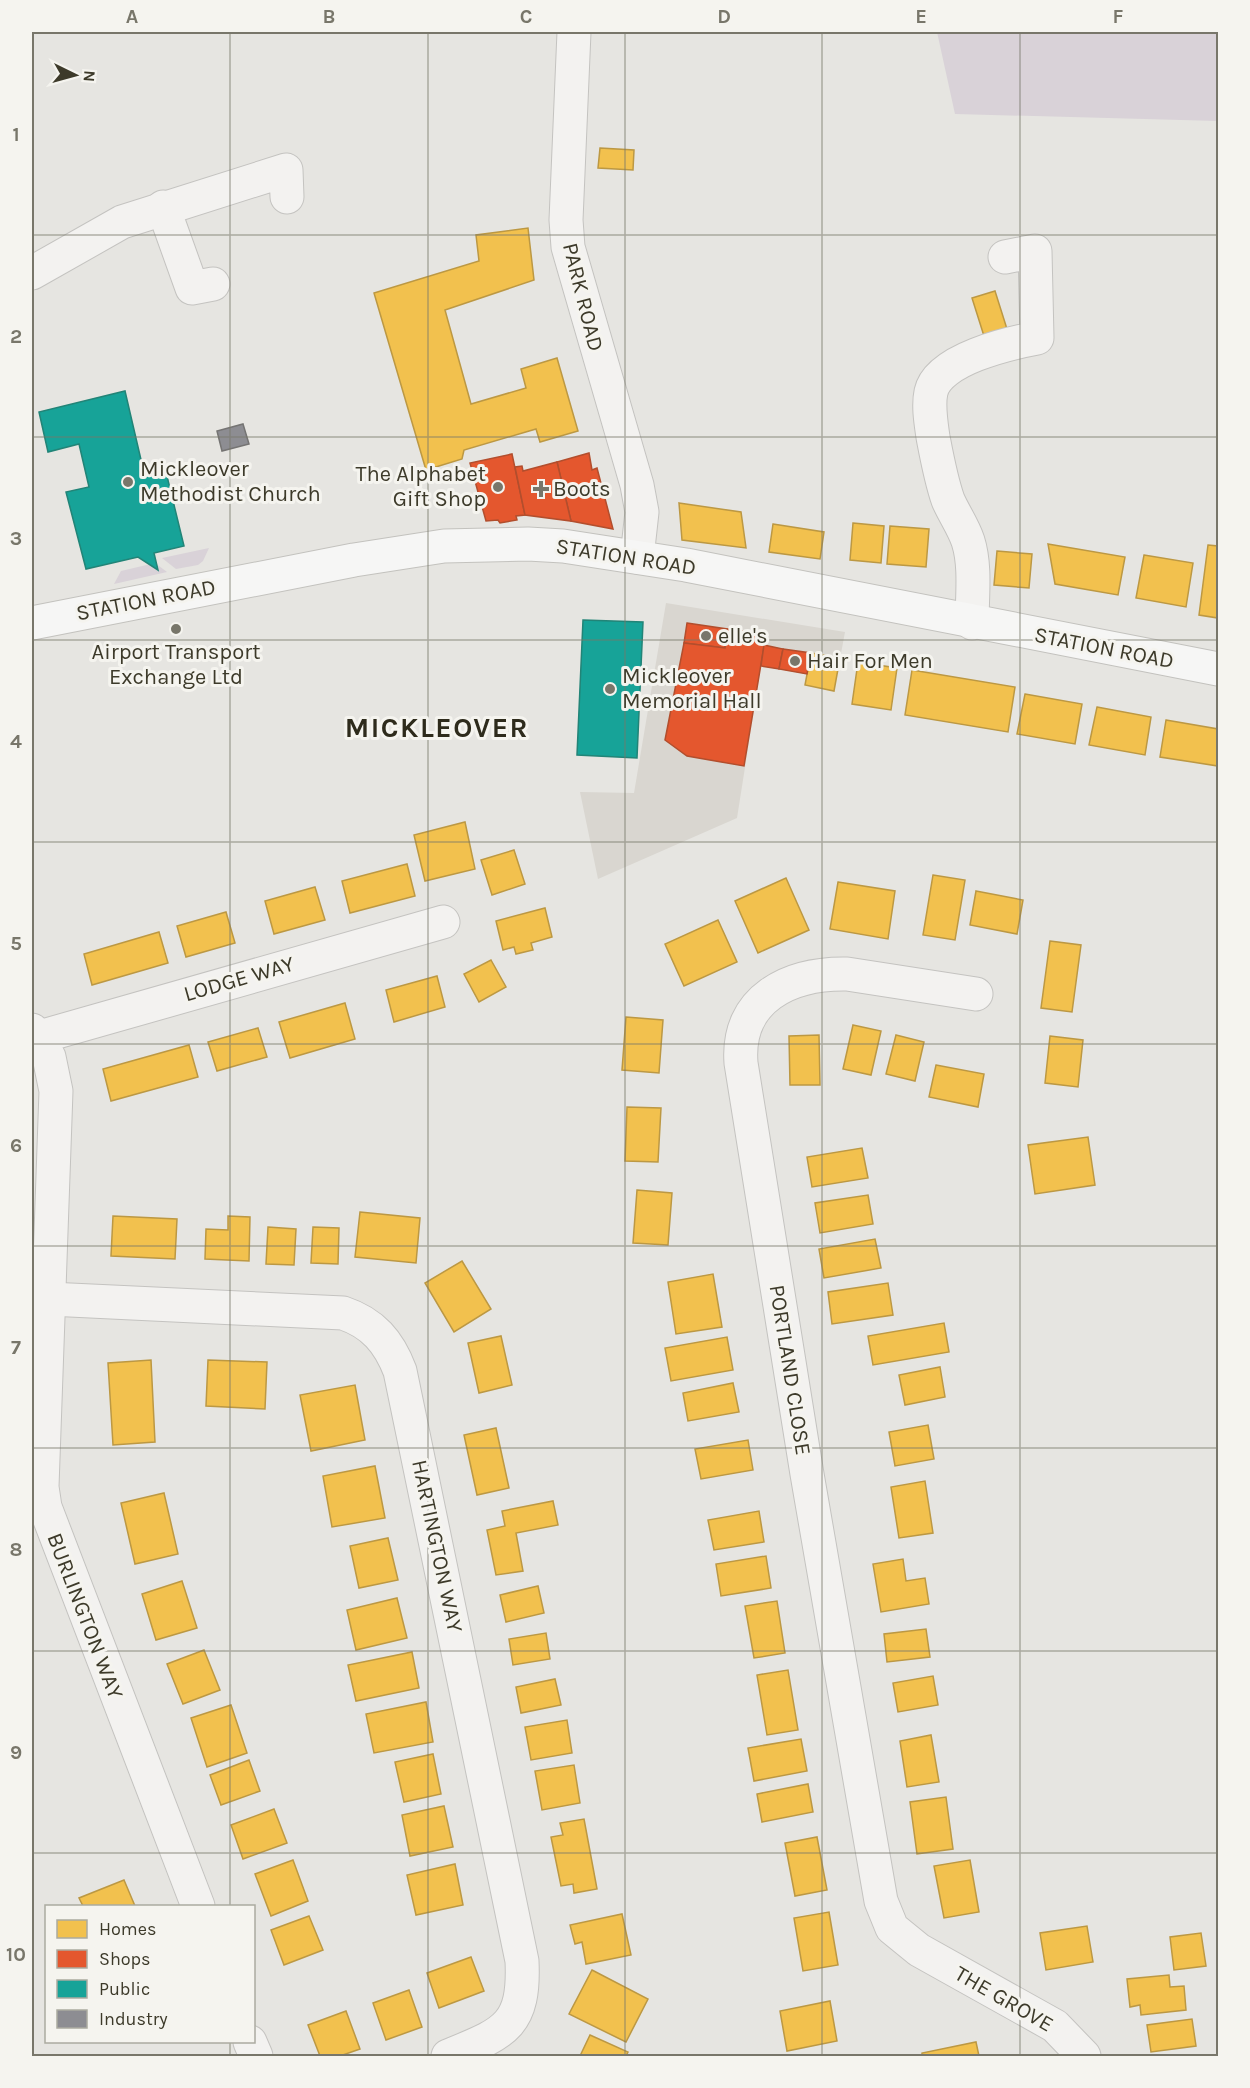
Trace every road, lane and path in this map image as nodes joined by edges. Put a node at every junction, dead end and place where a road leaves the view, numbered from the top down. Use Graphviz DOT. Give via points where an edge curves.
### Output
graph roads {
  1 [pos="574,32"];
  2 [pos="287,197"];
  3 [pos="163,207"];
  4 [pos="1005,257"];
  5 [pos="32,273"];
  6 [pos="213,284"];
  7 [pos="637,557"];
  8 [pos="32,623"];
  9 [pos="972,623"];
  10 [pos="1218,669"];
  11 [pos="443,922"];
  12 [pos="976,994"];
  13 [pos="34,1034"];
  14 [pos="49,1299"];
  15 [pos="198,1905"];
  16 [pos="919,1950"];
  17 [pos="448,2056"];
  18 [pos="1084,2056"];
  1 -- 7 [label="street, PARK ROAD" via="568,248 637,485 642,512"];
  2 -- 3 [label="street" via="285,170"];
  3 -- 5 [label="street" via="105,230"];
  3 -- 6 [label="street" via="192,288"];
  4 -- 9 [label="street" via="1035,251 1037,338 996,346 964,359 931,390 930,421 937,462 949,501 969,543"];
  7 -- 8 [label="main road, STATION ROAD" via="528,543 444,546"];
  7 -- 9 [label="main road, STATION ROAD"];
  9 -- 10 [label="main road, STATION ROAD"];
  11 -- 13 [label="street, LODGE WAY"];
  12 -- 16 [label="street, PORTLAND CLOSE" via="847,974 811,975 784,985 762,1002 752,1014 740,1046 805,1463 880,1901 892,1928"];
  13 -- 14 [label="street, BURLINGTON WAY" via="49,1057 56,1090"];
  14 -- 15 [label="street, BURLINGTON WAY" via="42,1487 45,1507"];
  14 -- 17 [label="street, HARTINGTON WAY" via="343,1313 375,1330 394,1354 522,1961 521,2002 514,2014 491,2038"];
  16 -- 18 [label="street, THE GROVE" via="1055,2026"];
}
